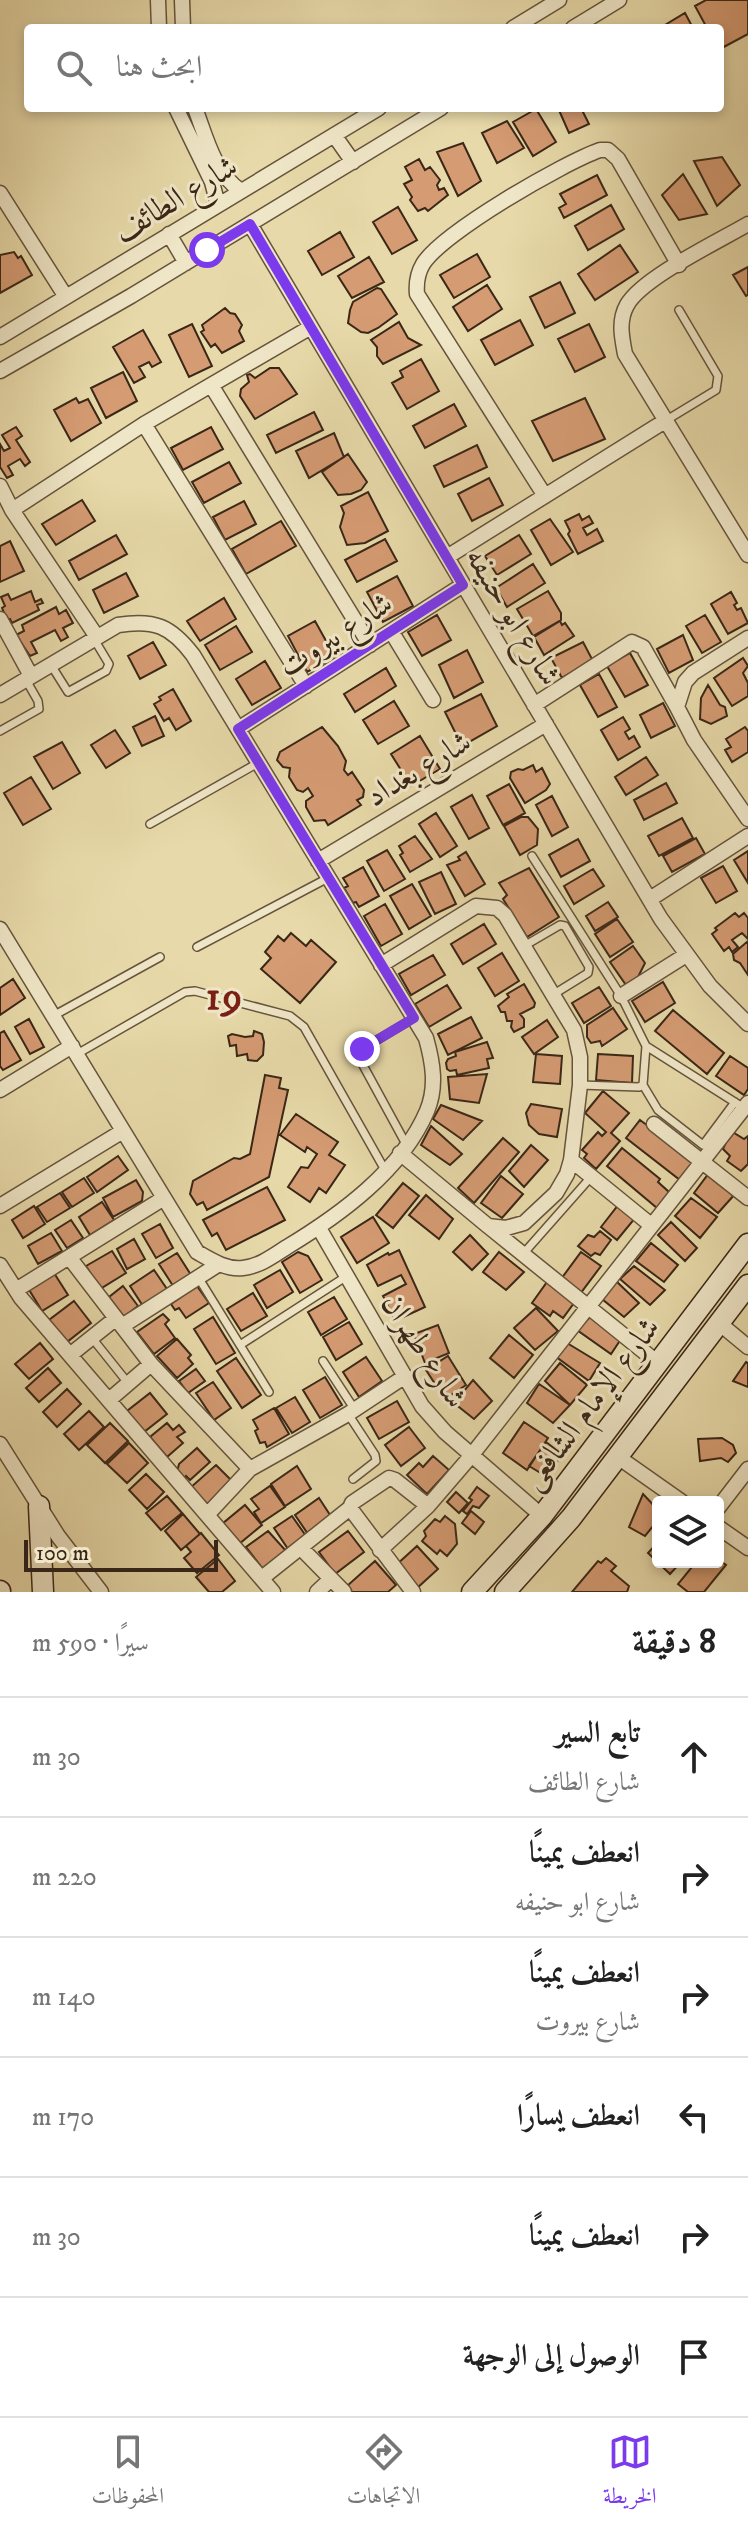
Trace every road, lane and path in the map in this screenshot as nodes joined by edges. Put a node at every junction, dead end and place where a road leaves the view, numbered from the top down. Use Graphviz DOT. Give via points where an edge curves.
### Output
graph roads {
  1 [pos="158,0"];
  2 [pos="182,0"];
  3 [pos="559,0"];
  4 [pos="619,0"];
  5 [pos="159,24"];
  6 [pos="183,24"];
  7 [pos="520,24"];
  8 [pos="580,24"];
  9 [pos="178,112"];
  10 [pos="196,112"];
  11 [pos="372,112"];
  12 [pos="434,112"];
  13 [pos="334,135"];
  14 [pos="353,162"];
  15 [pos="241,191"];
  16 [pos="0,193"];
  17 [pos="218,205"];
  18 [pos="250,224"];
  19 [pos="748,224"];
  20 [pos="169,234"];
  21 [pos="186,263"];
  22 [pos="679,265"];
  23 [pos="66,297"];
  24 [pos="679,310"];
  25 [pos="311,327"];
  26 [pos="0,337"];
  27 [pos="0,371"];
  28 [pos="211,385"];
  29 [pos="665,421"];
  30 [pos="144,424"];
  31 [pos="0,486"];
  32 [pos="545,496"];
  33 [pos="12,510"];
  34 [pos="748,555"];
  35 [pos="447,557"];
  36 [pos="463,585"];
  37 [pos="0,619"];
  38 [pos="391,631"];
  39 [pos="95,638"];
  40 [pos="748,638"];
  41 [pos="370,645"];
  42 [pos="51,665"];
  43 [pos="28,678"];
  44 [pos="306,686"];
  45 [pos="0,695"];
  46 [pos="433,700"];
  47 [pos="534,705"];
  48 [pos="677,707"];
  49 [pos="546,724"];
  50 [pos="238,729"];
  51 [pos="0,731"];
  52 [pos="258,763"];
  53 [pos="748,819"];
  54 [pos="150,824"];
  55 [pos="748,836"];
  56 [pos="532,856"];
  57 [pos="318,861"];
  58 [pos="328,878"];
  59 [pos="650,899"];
  60 [pos="0,929"];
  61 [pos="524,946"];
  62 [pos="197,947"];
  63 [pos="686,955"];
  64 [pos="160,957"];
  65 [pos="381,965"];
  66 [pos="554,994"];
  67 [pos="621,996"];
  68 [pos="53,1016"];
  69 [pos="414,1018"];
  70 [pos="748,1024"];
  71 [pos="646,1046"];
  72 [pos="74,1050"];
  73 [pos="580,1085"];
  74 [pos="643,1085"];
  75 [pos="0,1090"];
  76 [pos="742,1104"];
  77 [pos="654,1124"];
  78 [pos="123,1131"];
  79 [pos="403,1149"];
  80 [pos="571,1160"];
  81 [pos="702,1161"];
  82 [pos="385,1170"];
  83 [pos="591,1177"];
  84 [pos="164,1198"];
  85 [pos="748,1198"];
  86 [pos="0,1206"];
  87 [pos="651,1225"];
  88 [pos="488,1226"];
  89 [pos="319,1228"];
  90 [pos="748,1244"];
  91 [pos="523,1254"];
  92 [pos="69,1257"];
  93 [pos="219,1264"];
  94 [pos="0,1265"];
  95 [pos="347,1276"];
  96 [pos="198,1277"];
  97 [pos="748,1285"];
  98 [pos="16,1290"];
  99 [pos="588,1307"];
  100 [pos="119,1323"];
  101 [pos="719,1323"];
  102 [pos="91,1338"];
  103 [pos="240,1345"];
  104 [pos="748,1347"];
  105 [pos="70,1355"];
  106 [pos="323,1361"];
  107 [pos="658,1363"];
  108 [pos="151,1364"];
  109 [pos="404,1377"];
  110 [pos="128,1383"];
  111 [pos="269,1392"];
  112 [pos="109,1400"];
  113 [pos="352,1412"];
  114 [pos="0,1444"];
  115 [pos="471,1456"];
  116 [pos="618,1457"];
  117 [pos="250,1469"];
  118 [pos="748,1469"];
  119 [pos="353,1479"];
  120 [pos="673,1496"];
  121 [pos="724,1500"];
  122 [pos="39,1506"];
  123 [pos="428,1506"];
  124 [pos="350,1508"];
  125 [pos="207,1515"];
  126 [pos="542,1516"];
  127 [pos="724,1531"];
  128 [pos="301,1548"];
  129 [pos="748,1548"];
  130 [pos="380,1550"];
  131 [pos="262,1578"];
  132 [pos="331,1579"];
  133 [pos="43,1592"];
  134 [pos="101,1592"];
  135 [pos="273,1592"];
  136 [pos="317,1592"];
  137 [pos="344,1592"];
  138 [pos="413,1592"];
  139 [pos="472,1592"];
  140 [pos="505,1592"];
  1 -- 5 [label="street"];
  2 -- 6 [label="street"];
  3 -- 7 [label="street"];
  4 -- 8 [label="street"];
  9 -- 17 [label="street"];
  10 -- 15 [label="street" via="221,170"];
  11 -- 13 [label="street, شارع الطائف"];
  12 -- 14 [label="street, شارع الطائف"];
  13 -- 14 [label="street"];
  13 -- 15 [label="street, شارع الطائف"];
  14 -- 18 [label="street, شارع الطائف"];
  15 -- 17 [label="street, شارع الطائف"];
  16 -- 23 [label="street"];
  17 -- 20 [label="street, شارع الطائف"];
  18 -- 21 [label="street, شارع الطائف"];
  18 -- 25 [label="street, شارع ابو حنيفه"];
  19 -- 22 [label="street"];
  20 -- 21 [label="street"];
  20 -- 23 [label="street, شارع الطائف"];
  21 -- 27 [label="street, شارع الطائف"];
  22 -- 29 [label="street" via="643,286 627,305 620,330 625,354"];
  22 -- 32 [label="street" via="608,150 506,200 450,237 424,262 416,279 417,294"];
  23 -- 26 [label="street, شارع الطائف"];
  24 -- 29 [label="lane" via="718,383 716,390"];
  25 -- 28 [label="street"];
  25 -- 35 [label="street, شارع ابو حنيفه"];
  28 -- 30 [label="street"];
  28 -- 41 [label="street"];
  29 -- 32 [label="street"];
  29 -- 34 [label="street"];
  30 -- 33 [label="street"];
  30 -- 44 [label="street"];
  31 -- 33 [label="street"];
  32 -- 35 [label="street"];
  33 -- 39 [label="street"];
  35 -- 36 [label="street, شارع ابو حنيفه"];
  36 -- 38 [label="street, شارع بيروت"];
  36 -- 47 [label="street, شارع ابو حنيفه"];
  37 -- 43 [label="street"];
  38 -- 41 [label="street, شارع بيروت"];
  38 -- 46 [label="street"];
  39 -- 42 [label="street"];
  39 -- 42 [label="lane" via="109,664 106,671 68,692"];
  39 -- 50 [label="street" via="139,621 179,637"];
  40 -- 48 [label="street" via="693,673"];
  41 -- 44 [label="street, شارع بيروت"];
  42 -- 43 [label="street"];
  43 -- 45 [label="street"];
  43 -- 51 [label="lane" via="39,709"];
  44 -- 50 [label="street, شارع بيروت"];
  47 -- 48 [label="street" via="632,642 643,647"];
  47 -- 49 [label="street, شارع ابو حنيفه"];
  48 -- 53 [label="street"];
  49 -- 57 [label="street, شارع بغداد"];
  49 -- 59 [label="street, شارع ابو حنيفه"];
  50 -- 52 [label="street"];
  52 -- 54 [label="lane"];
  52 -- 57 [label="street"];
  55 -- 59 [label="street"];
  56 -- 67 [label="lane"];
  57 -- 58 [label="street"];
  58 -- 62 [label="lane"];
  58 -- 65 [label="street"];
  59 -- 63 [label="street, شارع ابو حنيفه"];
  60 -- 68 [label="street"];
  61 -- 65 [label="street" via="497,908 476,906"];
  61 -- 66 [label="street"];
  61 -- 66 [label="lane" via="565,926 589,967 588,973"];
  63 -- 67 [label="street"];
  63 -- 70 [label="street, شارع ابو حنيفه"];
  64 -- 68 [label="lane"];
  65 -- 69 [label="street"];
  66 -- 73 [label="street" via="574,1030"];
  67 -- 71 [label="lane"];
  68 -- 72 [label="street"];
  69 -- 79 [label="street" via="430,1050 433,1086 428,1109"];
  69 -- 79 [label="lane" via="358,1056"];
  71 -- 74 [label="lane"];
  71 -- 76 [label="lane"];
  72 -- 75 [label="street"];
  72 -- 78 [label="street"];
  72 -- 82 [label="lane" via="185,992 290,1016 304,1027"];
  73 -- 74 [label="lane"];
  73 -- 80 [label="street"];
  74 -- 76 [label="lane" via="658,1110 703,1145"];
  76 -- 81 [label="street"];
  77 -- 81 [label="street"];
  78 -- 84 [label="street"];
  78 -- 86 [label="street"];
  79 -- 82 [label="street"];
  79 -- 88 [label="street"];
  80 -- 83 [label="street"];
  80 -- 88 [label="street" via="556,1193 524,1223"];
  81 -- 85 [label="street"];
  81 -- 87 [label="street"];
  82 -- 89 [label="street"];
  83 -- 87 [label="street"];
  83 -- 91 [label="lane"];
  84 -- 92 [label="street"];
  84 -- 93 [label="street" via="197,1252"];
  87 -- 99 [label="street"];
  88 -- 91 [label="street"];
  89 -- 93 [label="street" via="257,1265"];
  89 -- 95 [label="street, شارع طهران"];
  90 -- 107 [label="street, شارع الإمام الشافعى"];
  91 -- 99 [label="street"];
  92 -- 98 [label="street"];
  92 -- 100 [label="street"];
  93 -- 96 [label="street"];
  94 -- 98 [label="street"];
  95 -- 103 [label="lane"];
  95 -- 109 [label="street, شارع طهران"];
  96 -- 100 [label="street"];
  96 -- 103 [label="lane"];
  97 -- 101 [label="street, شارع الإمام الشافعى"];
  98 -- 105 [label="street"];
  99 -- 107 [label="street"];
  99 -- 115 [label="street"];
  100 -- 102 [label="street"];
  100 -- 108 [label="street"];
  101 -- 104 [label="street"];
  101 -- 116 [label="street, شارع الإمام الشافعى"];
  102 -- 105 [label="street"];
  102 -- 110 [label="lane"];
  103 -- 111 [label="lane"];
  105 -- 112 [label="street"];
  106 -- 113 [label="lane"];
  107 -- 126 [label="street, شارع الإمام الشافعى"];
  108 -- 110 [label="street"];
  108 -- 117 [label="street"];
  109 -- 113 [label="street"];
  109 -- 115 [label="street, شارع طهران" via="422,1406"];
  110 -- 112 [label="street"];
  112 -- 125 [label="street"];
  113 -- 117 [label="street"];
  113 -- 119 [label="lane" via="376,1461"];
  114 -- 122 [label="street"];
  115 -- 123 [label="street"];
  115 -- 126 [label="street, شارع طهران"];
  116 -- 120 [label="street"];
  116 -- 140 [label="street, شارع الإمام الشافعى"];
  117 -- 125 [label="street"];
  118 -- 121 [label="street"];
  122 -- 133 [label="street"];
  122 -- 134 [label="street"];
  123 -- 124 [label="street" via="389,1478"];
  123 -- 130 [label="street"];
  124 -- 128 [label="street"];
  124 -- 130 [label="street"];
  125 -- 131 [label="street"];
  126 -- 139 [label="street, شارع الإمام الشافعى"];
  127 -- 129 [label="street"];
  128 -- 131 [label="street"];
  128 -- 132 [label="street"];
  130 -- 138 [label="street"];
  131 -- 135 [label="street"];
  132 -- 136 [label="street"];
  132 -- 137 [label="street"];
}
